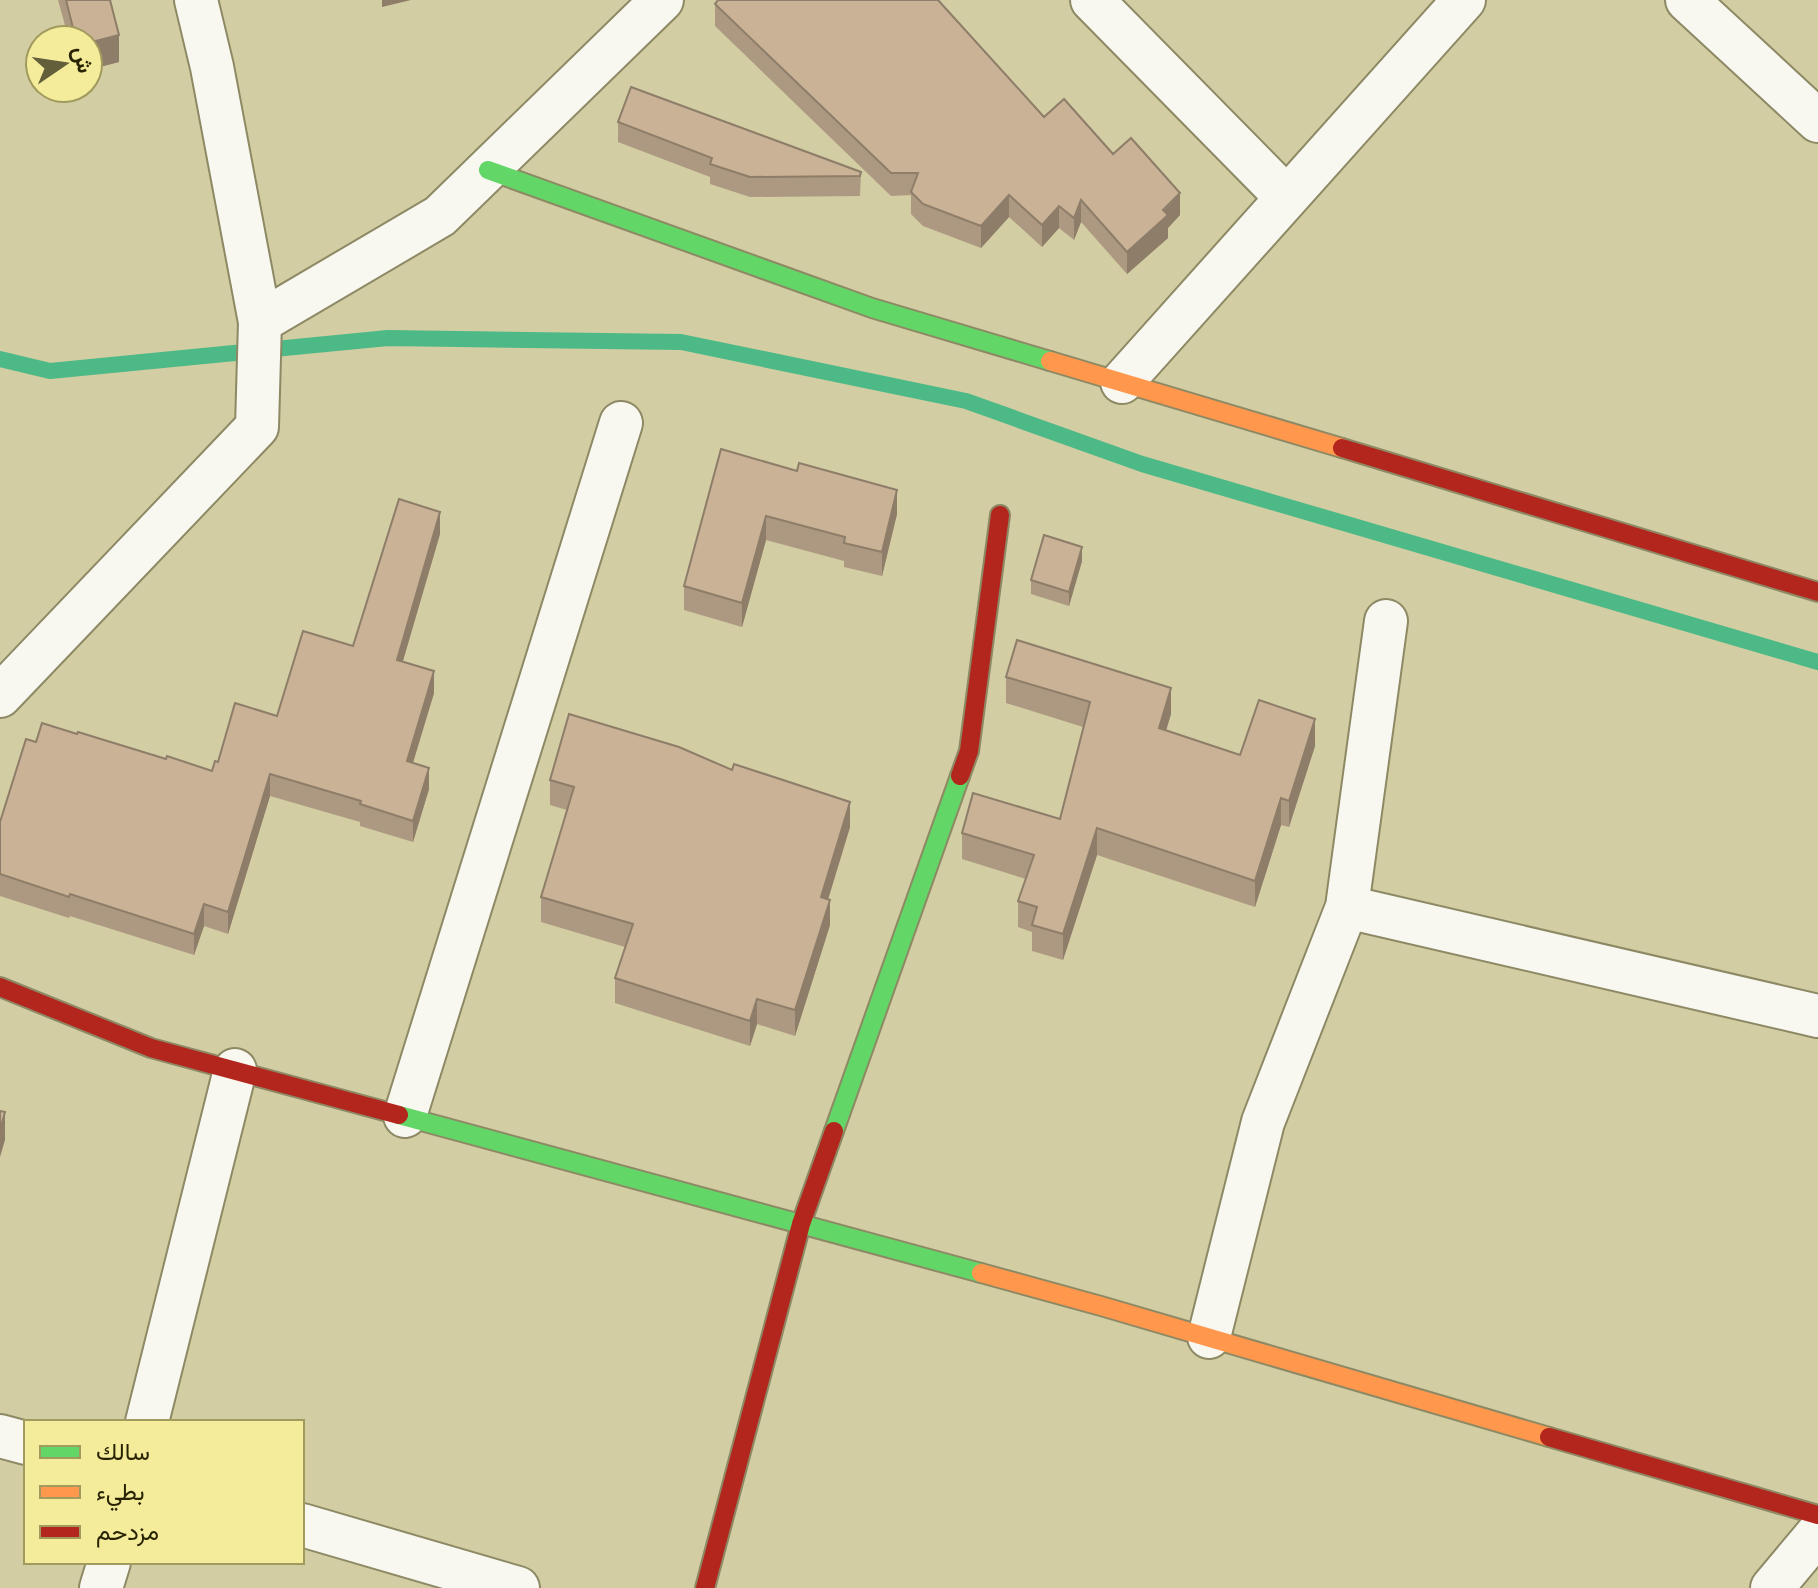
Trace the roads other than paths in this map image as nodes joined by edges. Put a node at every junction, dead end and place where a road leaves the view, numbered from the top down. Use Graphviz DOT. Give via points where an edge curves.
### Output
graph roads {
  1 [pos="196,0"];
  2 [pos="662,0"];
  3 [pos="1092,0"];
  4 [pos="1464,0"];
  5 [pos="1687,0"];
  6 [pos="1818,121"];
  7 [pos="488,170"];
  8 [pos="1286,197"];
  9 [pos="260,322"];
  10 [pos="1122,382"];
  11 [pos="621,423"];
  12 [pos="1000,515"];
  13 [pos="1818,592"];
  14 [pos="1386,621"];
  15 [pos="0,696"];
  16 [pos="1347,907"];
  17 [pos="0,987"];
  18 [pos="1818,1016"];
  19 [pos="235,1070"];
  20 [pos="405,1116"];
  21 [pos="801,1224"];
  22 [pos="1209,1337"];
  23 [pos="148,1420"];
  24 [pos="0,1436"];
  25 [pos="24,1442"];
  26 [pos="1818,1515"];
  27 [pos="304,1526"];
  28 [pos="1818,1533"];
  29 [pos="108,1564"];
  30 [pos="101,1588"];
  31 [pos="518,1588"];
  32 [pos="705,1588"];
  33 [pos="1772,1588"];
  1 -- 9 [label="street"];
  2 -- 7 [label="street"];
  3 -- 8 [label="street"];
  4 -- 8 [label="street"];
  5 -- 6 [label="street"];
  7 -- 9 [label="street" via="440,216"];
  7 -- 10 [label="street" via="872,308"];
  8 -- 10 [label="street"];
  9 -- 15 [label="street" via="257,427"];
  10 -- 13 [label="street"];
  11 -- 20 [label="street"];
  12 -- 21 [label="street" via="969,751"];
  14 -- 16 [label="street"];
  16 -- 18 [label="street"];
  16 -- 22 [label="street" via="1263,1122"];
  17 -- 19 [label="street" via="151,1048"];
  19 -- 20 [label="street"];
  19 -- 23 [label="street"];
  20 -- 21 [label="street"];
  21 -- 22 [label="street"];
  21 -- 32 [label="street"];
  22 -- 26 [label="street"];
  24 -- 25 [label="street"];
  27 -- 31 [label="street"];
  28 -- 33 [label="street"];
  29 -- 30 [label="street"];
}
